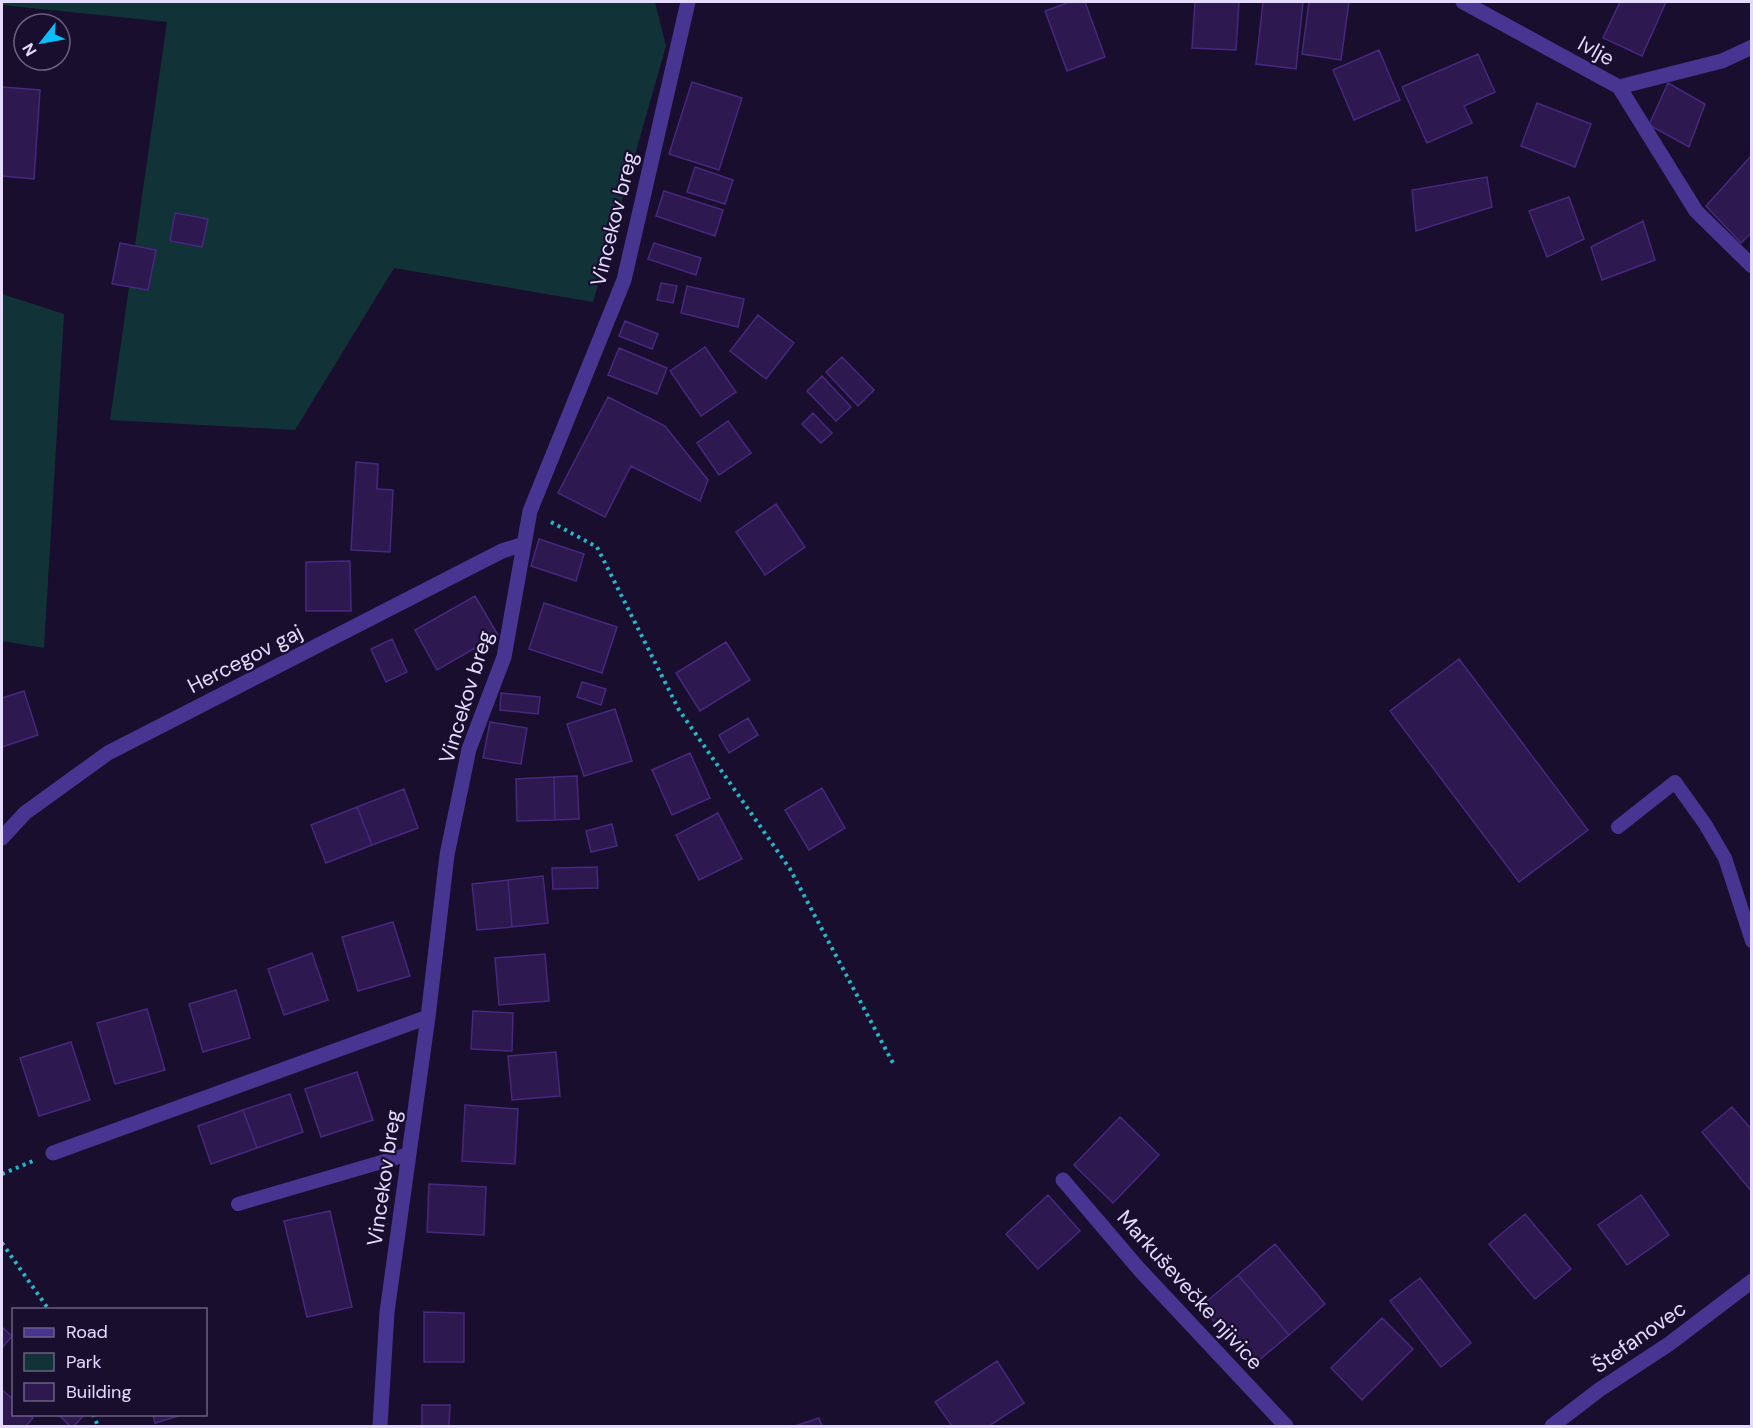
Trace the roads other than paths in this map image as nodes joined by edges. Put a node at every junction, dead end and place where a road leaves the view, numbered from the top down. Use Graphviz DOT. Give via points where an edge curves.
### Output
graph roads {
  1 [pos="688,2"];
  2 [pos="1463,2"];
  3 [pos="1752,47"];
  4 [pos="1619,87"];
  5 [pos="1752,266"];
  6 [pos="524,544"];
  7 [pos="1618,827"];
  8 [pos="2,838"];
  9 [pos="1752,941"];
  10 [pos="428,1017"];
  11 [pos="53,1153"];
  12 [pos="409,1154"];
  13 [pos="1063,1180"];
  14 [pos="238,1204"];
  15 [pos="1752,1281"];
  16 [pos="380,1426"];
  17 [pos="1286,1426"];
  18 [pos="1551,1426"];
  1 -- 6 [label="street, Vincekov breg" via="624,280 530,511"];
  2 -- 4 [label="street, Ivlje"];
  3 -- 4 [label="street, Ivlje" via="1722,61"];
  4 -- 5 [label="street" via="1696,212"];
  6 -- 8 [label="street, Hercegov gaj" via="108,753 25,813"];
  6 -- 10 [label="street, Vincekov breg" via="504,657 469,749 449,845"];
  7 -- 9 [label="lane" via="1676,782 1725,858"];
  10 -- 11 [label="street"];
  10 -- 12 [label="street, Vincekov breg"];
  12 -- 14 [label="lane"];
  12 -- 16 [label="street, Vincekov breg" via="387,1312"];
  13 -- 17 [label="street, Markuševečke njivice" via="1139,1269"];
  15 -- 18 [label="street, Štefanovec"];
}
